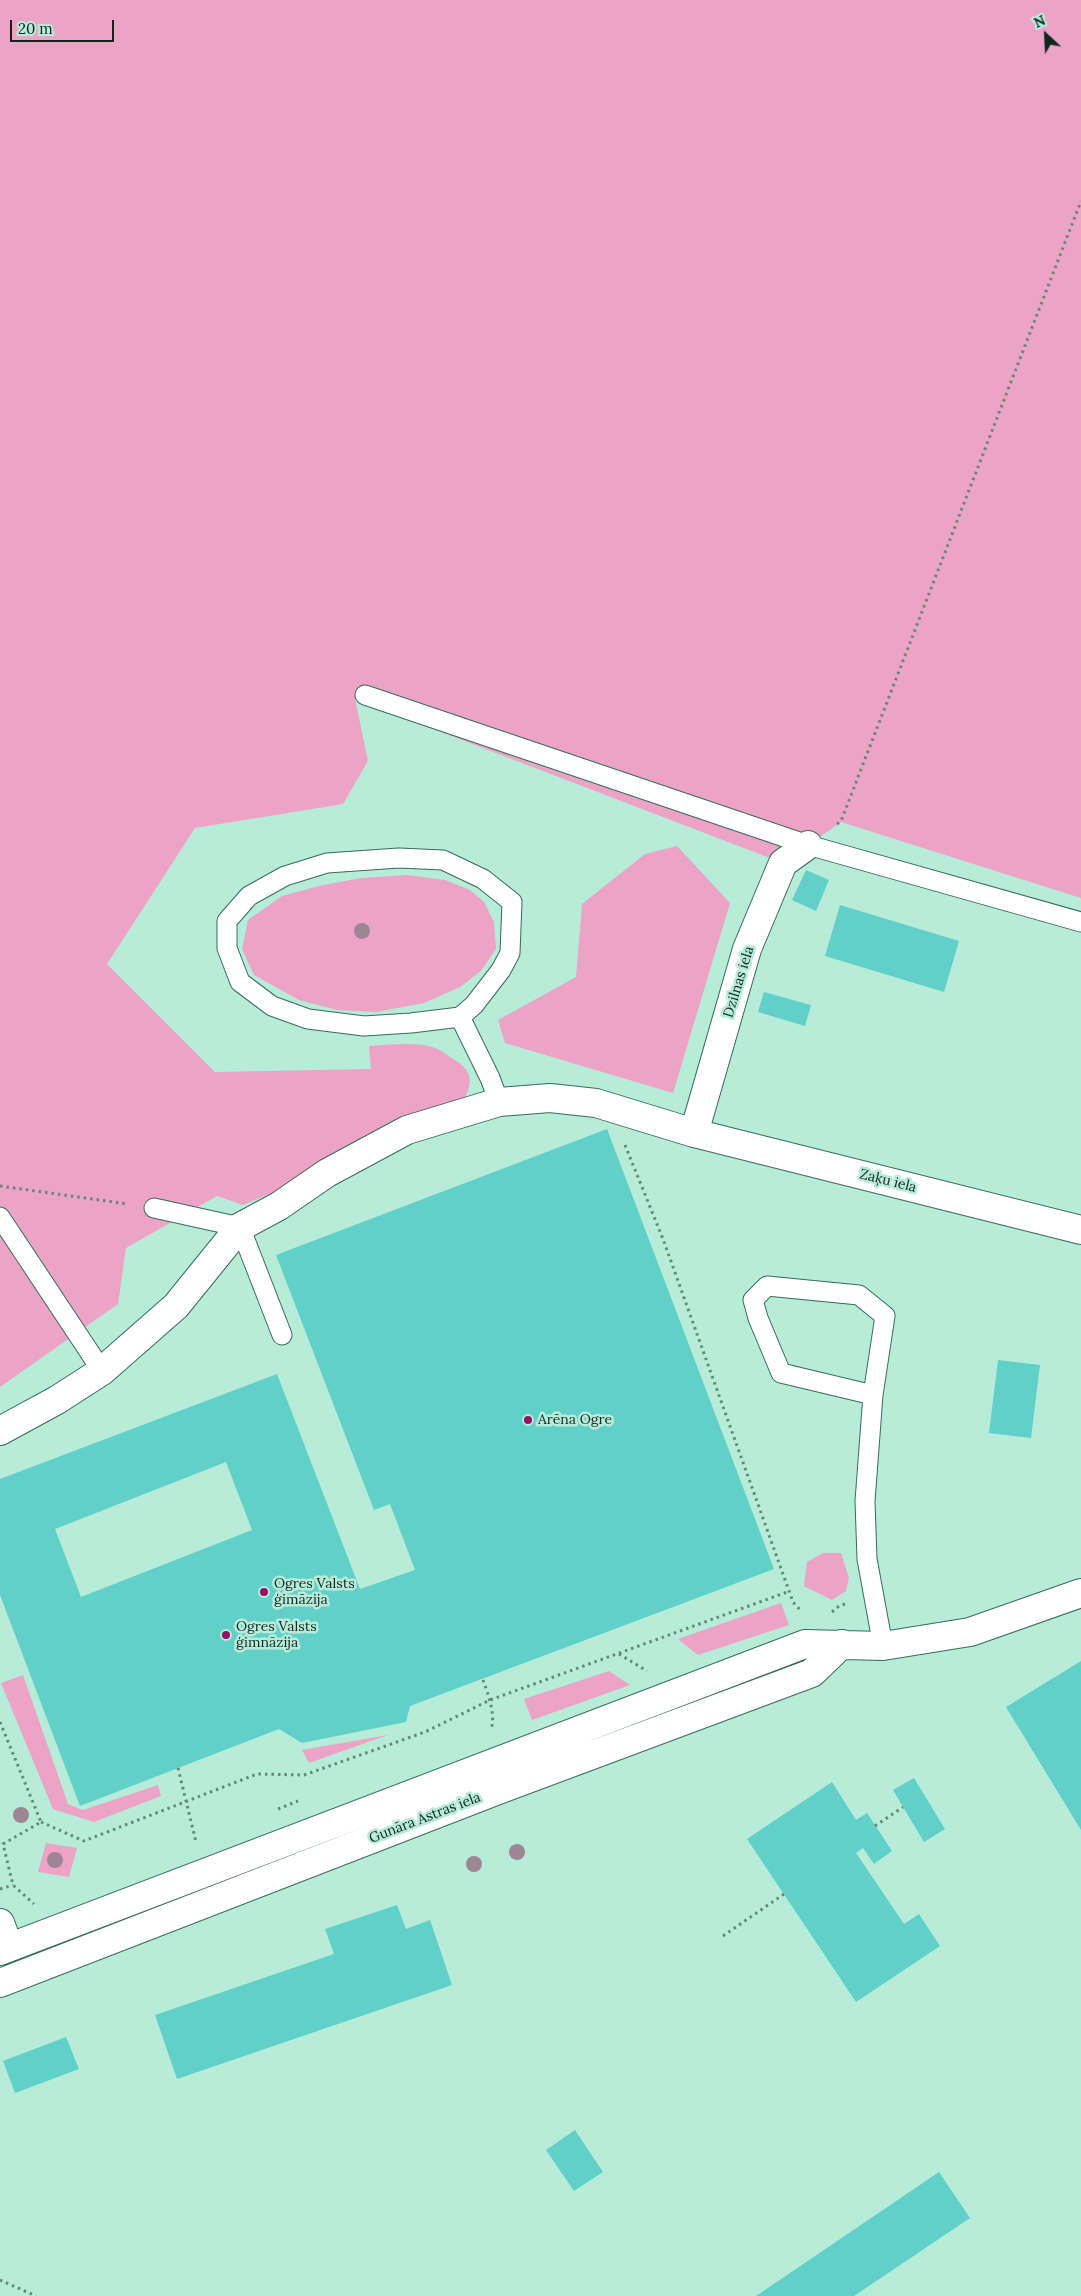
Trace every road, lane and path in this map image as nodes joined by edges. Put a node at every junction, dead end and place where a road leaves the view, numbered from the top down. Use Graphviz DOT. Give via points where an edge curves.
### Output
graph roads {
  1 [pos="1081,201"];
  2 [pos="365,695"];
  3 [pos="808,845"];
  4 [pos="1081,922"];
  5 [pos="460,1016"];
  6 [pos="499,1102"];
  7 [pos="694,1132"];
  8 [pos="639,1178"];
  9 [pos="0,1186"];
  10 [pos="154,1208"];
  11 [pos="0,1217"];
  12 [pos="240,1227"];
  13 [pos="1081,1230"];
  14 [pos="282,1335"];
  15 [pos="102,1370"];
  16 [pos="873,1395"];
  17 [pos="0,1432"];
  18 [pos="790,1591"];
  19 [pos="1081,1593"];
  20 [pos="806,1616"];
  21 [pos="842,1644"];
  22 [pos="883,1646"];
  23 [pos="619,1654"];
  24 [pos="650,1672"];
  25 [pos="483,1680"];
  26 [pos="490,1700"];
  27 [pos="0,1722"];
  28 [pos="490,1733"];
  29 [pos="178,1768"];
  30 [pos="185,1800"];
  31 [pos="903,1807"];
  32 [pos="41,1822"];
  33 [pos="876,1826"];
  34 [pos="199,1851"];
  35 [pos="0,1889"];
  36 [pos="784,1894"];
  37 [pos="723,1936"];
  38 [pos="3,1940"];
  39 [pos="0,1983"];
  40 [pos="0,2280"];
  41 [pos="36,2296"];
  1 -- 3 [label="path" via="841,822"];
  2 -- 3 [label="lane"];
  3 -- 4 [label="lane"];
  3 -- 7 [label="street, Dzilnas iela" via="783,863 747,949"];
  5 -- 5 [label="lane" via="479,998 510,953 512,902 483,879 443,860 399,858 326,863 284,876 249,896 227,921 226,948 240,982 272,1006 308,1019 364,1026"];
  5 -- 6 [label="lane"];
  6 -- 7 [label="street, Zaķu iela" via="550,1098 596,1103"];
  6 -- 12 [label="street, Zaķu iela" via="407,1130 327,1172 279,1206"];
  7 -- 13 [label="street, Zaķu iela"];
  8 -- 18 [label="path"];
  9 -- 10 [label="path"];
  10 -- 12 [label="lane"];
  11 -- 15 [label="lane"];
  12 -- 14 [label="lane"];
  12 -- 15 [label="street" via="176,1306"];
  15 -- 17 [label="street"];
  16 -- 16 [label="lane" via="885,1316 859,1295 767,1286 753,1300 781,1373"];
  16 -- 22 [label="lane" via="865,1501 867,1560"];
  18 -- 20 [label="path" via="793,1602"];
  18 -- 23 [label="path"];
  19 -- 22 [label="street, Gunāra Astras iela" via="970,1632"];
  21 -- 22 [label="street, Gunāra Astras iela"];
  21 -- 38 [label="street, Gunāra Astras iela" via="804,1644"];
  21 -- 39 [label="street, Gunāra Astras iela" via="812,1673 501,1789"];
  23 -- 24 [label="path"];
  23 -- 26 [label="path"];
  25 -- 26 [label="path"];
  26 -- 28 [label="path"];
  26 -- 30 [label="path" via="425,1732 304,1775 257,1774"];
  27 -- 32 [label="path"];
  29 -- 30 [label="path"];
  30 -- 32 [label="path" via="84,1841"];
  30 -- 34 [label="path"];
  31 -- 33 [label="path"];
  32 -- 35 [label="path" via="3,1844 13,1884"];
  36 -- 37 [label="path"];
  40 -- 41 [label="path"];
}
